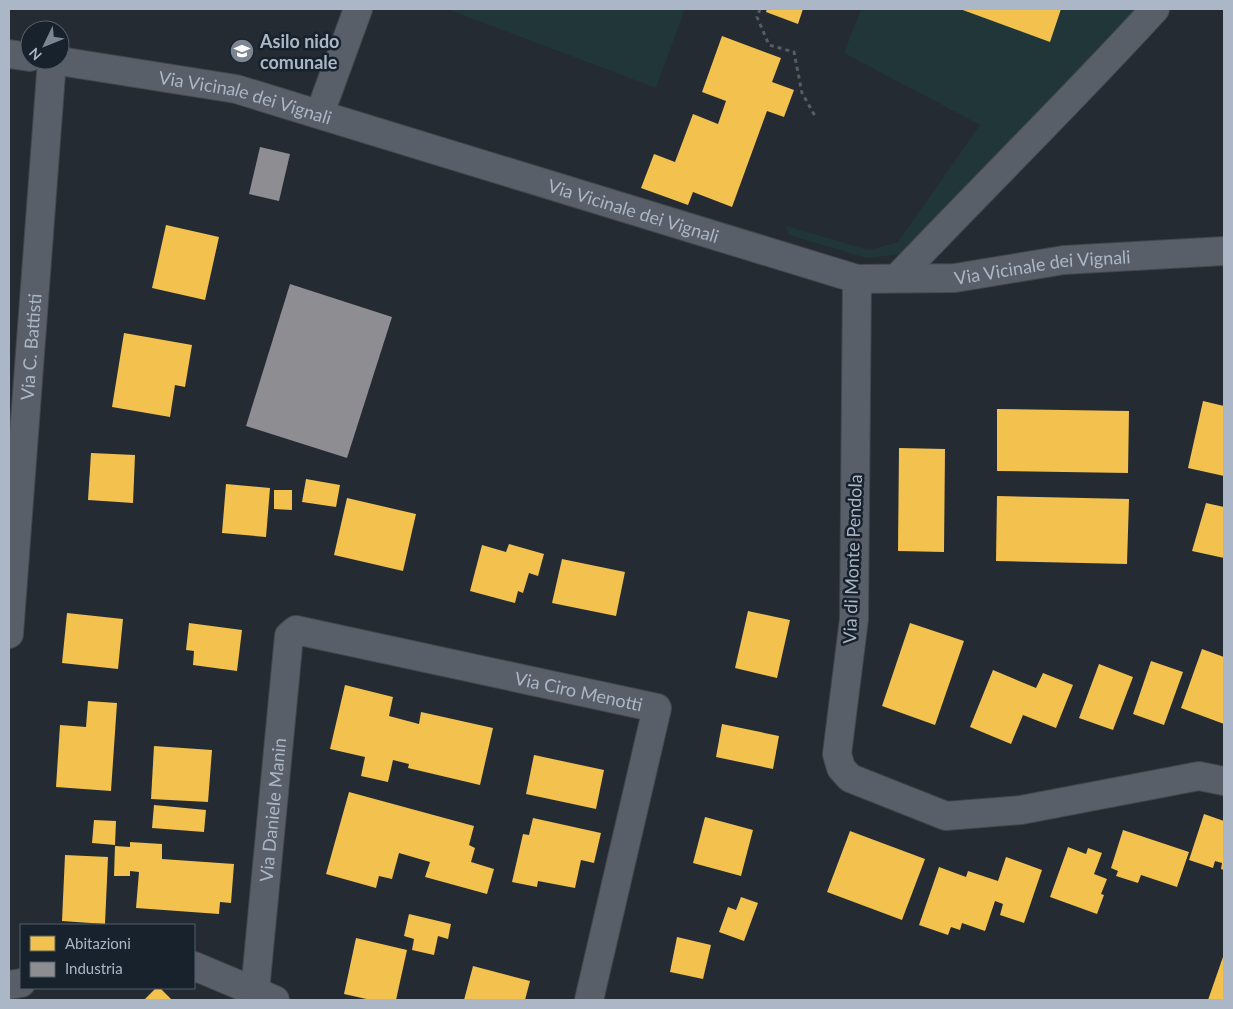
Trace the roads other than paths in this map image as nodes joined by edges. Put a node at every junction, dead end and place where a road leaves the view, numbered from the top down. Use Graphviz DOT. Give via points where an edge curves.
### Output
graph roads {
  1 [pos="358,9"];
  2 [pos="1155,9"];
  3 [pos="70,63"];
  4 [pos="51,70"];
  5 [pos="320,113"];
  6 [pos="1224,251"];
  7 [pos="897,278"];
  8 [pos="857,279"];
  9 [pos="14,513"];
  10 [pos="296,630"];
  11 [pos="9,634"];
  12 [pos="1224,781"];
  13 [pos="195,966"];
  14 [pos="265,996"];
  15 [pos="589,1000"];
  1 -- 5 [label="street"];
  2 -- 7 [label="street"];
  3 -- 5 [label="street, Via Vicinale dei Vignali" via="236,89"];
  4 -- 9 [label="street, Via C. Battisti"];
  5 -- 8 [label="street, Via Vicinale dei Vignali"];
  6 -- 7 [label="street, Via Vicinale dei Vignali" via="1064,260 955,278"];
  7 -- 8 [label="street, Via Vicinale dei Vignali"];
  8 -- 12 [label="street, Via di Monte Pendola" via="854,619 837,754 840,768 850,778 946,816 1021,810 1199,776"];
  9 -- 11 [label="street, Via C. Battisti"];
  10 -- 14 [label="street, Via Daniele Manin" via="290,636"];
  10 -- 15 [label="street, Via Ciro Menotti" via="657,708"];
  13 -- 14 [label="street"];
}
